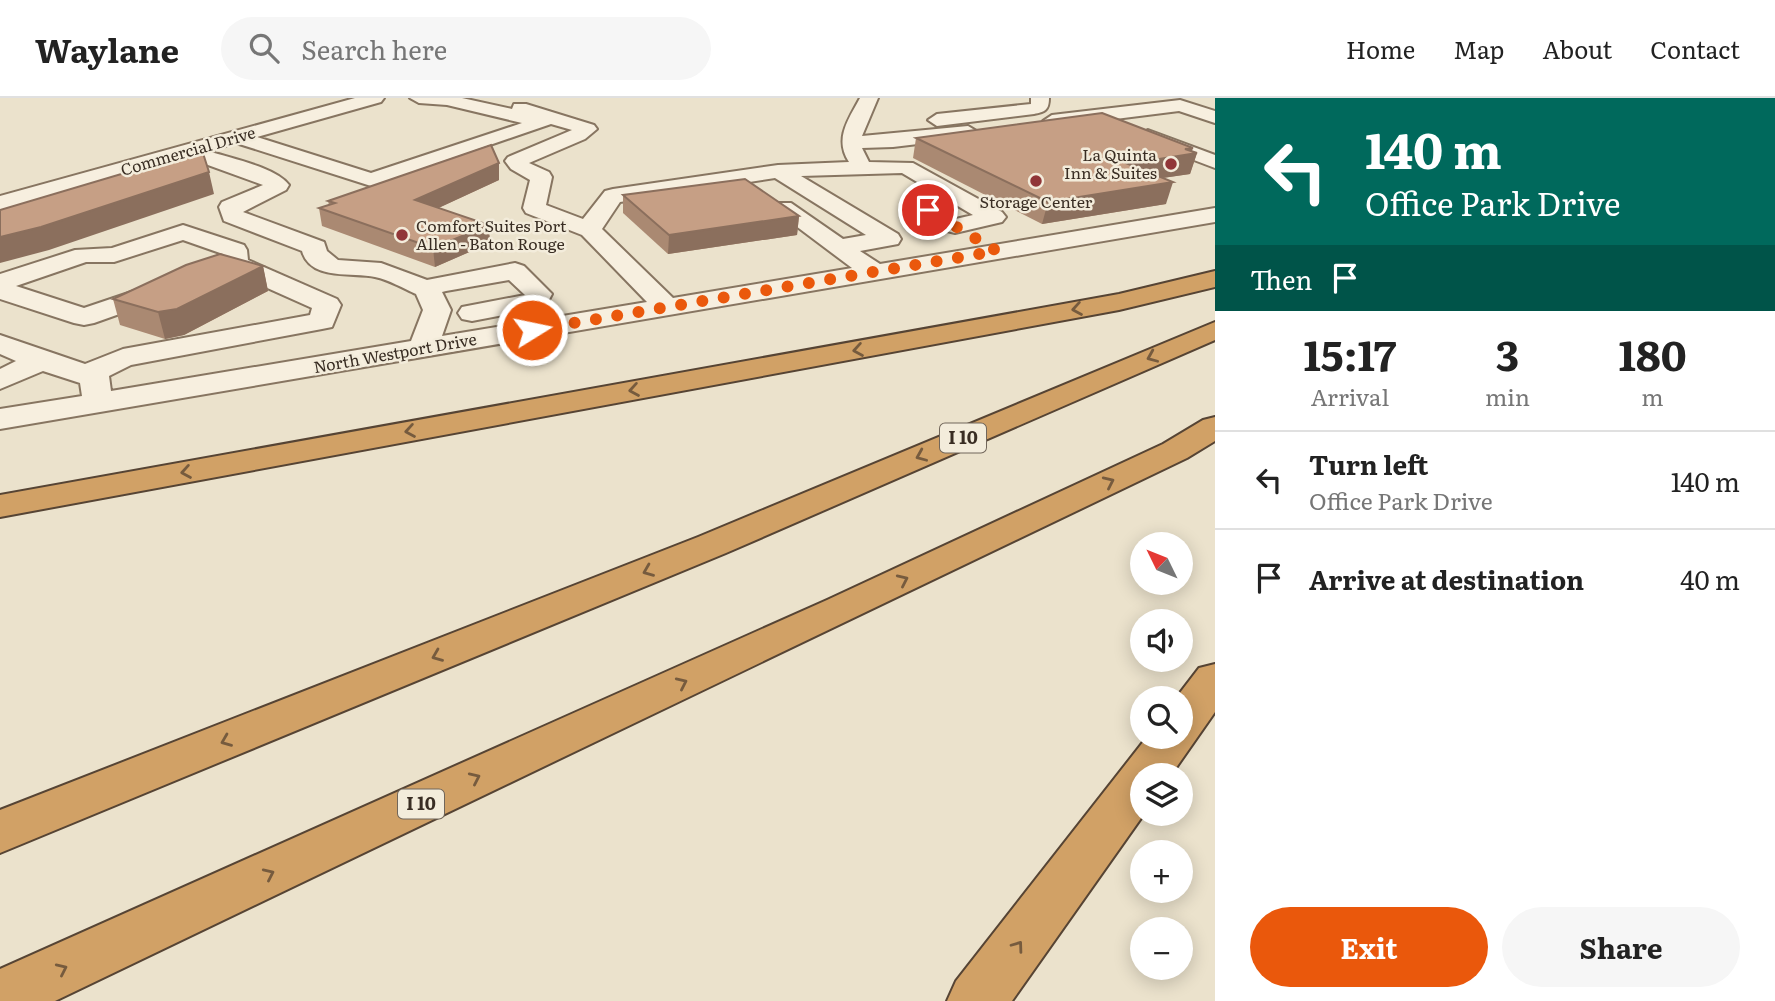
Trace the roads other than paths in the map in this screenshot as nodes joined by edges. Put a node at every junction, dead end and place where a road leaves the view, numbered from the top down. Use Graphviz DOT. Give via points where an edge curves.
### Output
graph roads {
  1 [pos="375,98"];
  2 [pos="484,98"];
  3 [pos="1040,98"];
  4 [pos="411,105"];
  5 [pos="865,106"];
  6 [pos="926,108"];
  7 [pos="886,116"];
  8 [pos="1093,116"];
  9 [pos="1215,117"];
  10 [pos="323,132"];
  11 [pos="237,138"];
  12 [pos="296,140"];
  13 [pos="850,142"];
  14 [pos="270,148"];
  15 [pos="188,151"];
  16 [pos="1215,162"];
  17 [pos="863,166"];
  18 [pos="778,171"];
  19 [pos="263,176"];
  20 [pos="735,177"];
  21 [pos="892,188"];
  22 [pos="758,192"];
  23 [pos="101,197"];
  24 [pos="0,203"];
  25 [pos="783,208"];
  26 [pos="1215,215"];
  27 [pos="590,230"];
  28 [pos="838,247"];
  29 [pos="997,251"];
  30 [pos="235,264"];
  31 [pos="875,272"];
  32 [pos="1215,279"];
  33 [pos="0,283"];
  34 [pos="427,289"];
  35 [pos="0,290"];
  36 [pos="667,307"];
  37 [pos="435,316"];
  38 [pos="84,319"];
  39 [pos="1215,330"];
  40 [pos="0,344"];
  41 [pos="423,348"];
  42 [pos="74,373"];
  43 [pos="0,380"];
  44 [pos="0,419"];
  45 [pos="1215,427"];
  46 [pos="0,506"];
  47 [pos="1215,679"];
  48 [pos="1193,709"];
  49 [pos="1130,794"];
  50 [pos="0,832"];
  51 [pos="0,998"];
  52 [pos="977,1001"];
  1 -- 11 [label="street, Commercial Drive"];
  2 -- 27 [label="street" via="587,128 515,161 541,177 534,208"];
  3 -- 6 [label="street" via="1040,107 1034,109 943,120 923,119"];
  4 -- 10 [label="street"];
  4 -- 14 [label="street" via="447,100 543,122 371,180"];
  5 -- 7 [label="street"];
  5 -- 13 [label="street"];
  8 -- 9 [label="street" via="1180,105"];
  8 -- 13 [label="street" via="893,141"];
  8 -- 16 [label="street"];
  11 -- 14 [label="street"];
  11 -- 15 [label="street, Commercial Drive"];
  12 -- 14 [label="street"];
  13 -- 17 [label="street"];
  15 -- 19 [label="street"];
  15 -- 24 [label="street, Commercial Drive"];
  17 -- 18 [label="street"];
  17 -- 21 [label="street"];
  17 -- 29 [label="street" via="906,167 994,217 946,220"];
  18 -- 20 [label="street"];
  18 -- 28 [label="street" via="889,239"];
  19 -- 23 [label="street" via="233,186 189,171"];
  19 -- 34 [label="street" via="278,185 230,207 232,216 315,247 350,245 380,256 378,270"];
  20 -- 22 [label="street"];
  20 -- 27 [label="street" via="613,196"];
  25 -- 28 [label="street"];
  26 -- 29 [label="street, North Westport Drive"];
  27 -- 36 [label="street"];
  28 -- 31 [label="street"];
  29 -- 31 [label="street, North Westport Drive"];
  30 -- 33 [label="street" via="235,250 183,232 114,255 83,255"];
  30 -- 38 [label="street"];
  30 -- 42 [label="street" via="327,305 321,321 123,358"];
  31 -- 36 [label="street, North Westport Drive"];
  32 -- 46 [label="highway, one-way" via="1093,306"];
  34 -- 37 [label="street" via="437,310"];
  34 -- 37 [label="street" via="515,271 539,294 534,301 520,305"];
  35 -- 38 [label="street"];
  36 -- 41 [label="street, North Westport Drive"];
  37 -- 41 [label="street"];
  38 -- 42 [label="street" via="73,328 66,355"];
  39 -- 50 [label="highway, I 10, one-way" via="712,545"];
  40 -- 42 [label="street"];
  41 -- 42 [label="street, North Westport Drive"];
  42 -- 43 [label="street"];
  42 -- 44 [label="street, North Westport Drive"];
  51 -- 45 [label="highway, I 10, one-way" via="842,609 1175,451"];
  47 -- 48 [label="highway"];
  52 -- 49 [label="highway, one-way"];
}
